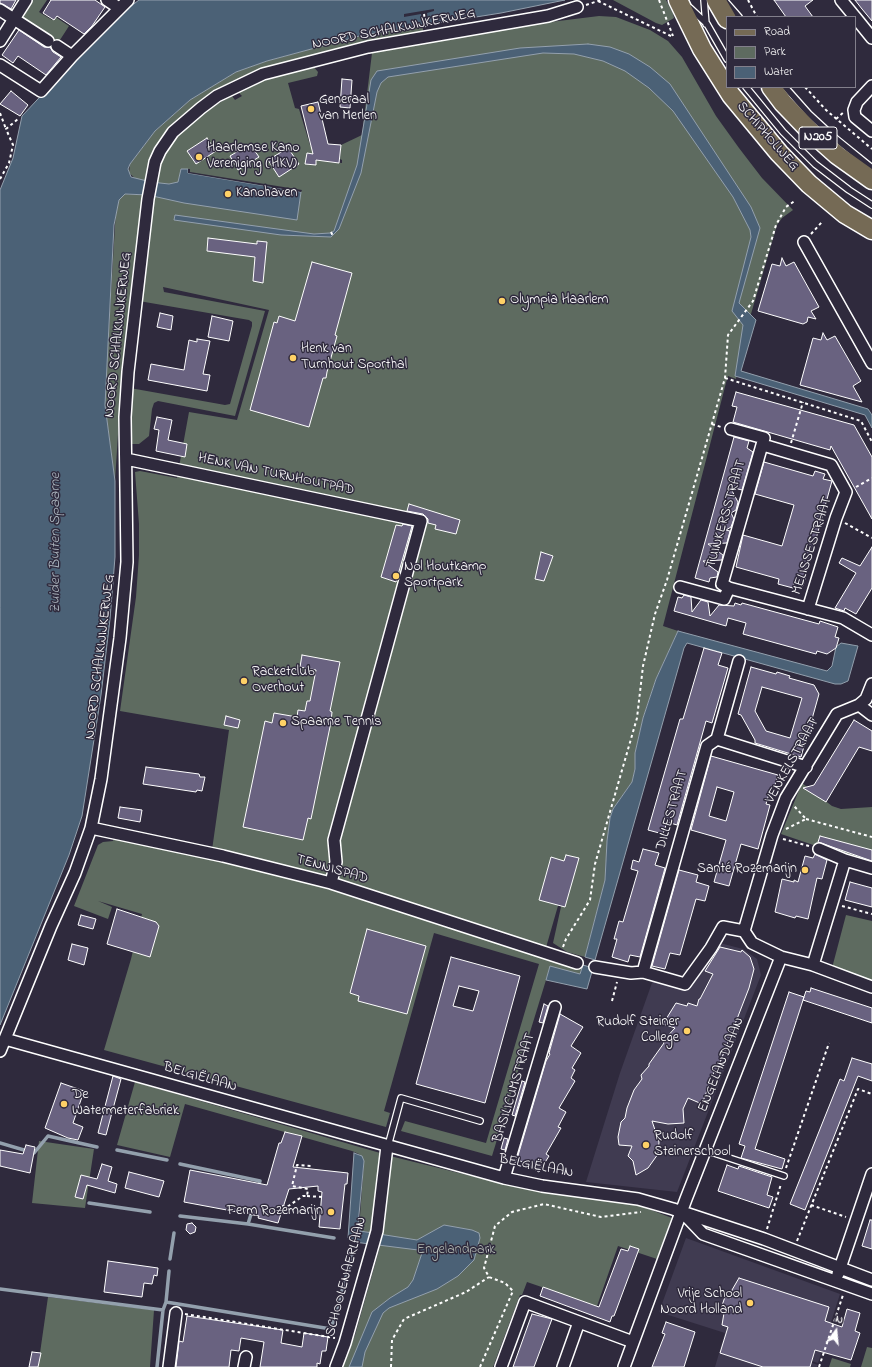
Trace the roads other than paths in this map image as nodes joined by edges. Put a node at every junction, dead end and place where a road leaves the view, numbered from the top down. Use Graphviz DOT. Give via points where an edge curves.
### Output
graph roads {
  1 [pos="26,0"];
  2 [pos="107,0"];
  3 [pos="128,0"];
  4 [pos="678,0"];
  5 [pos="682,0"];
  6 [pos="704,0"];
  7 [pos="716,0"];
  8 [pos="724,0"];
  9 [pos="841,0"];
  10 [pos="577,7"];
  11 [pos="119,8"];
  12 [pos="0,10"];
  13 [pos="738,16"];
  14 [pos="854,16"];
  15 [pos="726,17"];
  16 [pos="14,18"];
  17 [pos="856,18"];
  18 [pos="706,24"];
  19 [pos="872,38"];
  20 [pos="0,41"];
  21 [pos="72,56"];
  22 [pos="726,57"];
  23 [pos="0,65"];
  24 [pos="872,86"];
  25 [pos="726,87"];
  26 [pos="727,88"];
  27 [pos="747,88"];
  28 [pos="772,88"];
  29 [pos="786,88"];
  30 [pos="872,131"];
  31 [pos="872,168"];
  32 [pos="872,180"];
  33 [pos="872,205"];
  34 [pos="872,230"];
  35 [pos="804,242"];
  36 [pos="872,363"];
  37 [pos="731,429"];
  38 [pos="763,445"];
  39 [pos="126,459"];
  40 [pos="680,587"];
  41 [pos="729,588"];
  42 [pos="808,609"];
  43 [pos="872,635"];
  44 [pos="739,661"];
  45 [pos="872,684"];
  46 [pos="859,705"];
  47 [pos="872,715"];
  48 [pos="718,739"];
  49 [pos="806,767"];
  50 [pos="91,828"];
  51 [pos="819,849"];
  52 [pos="844,860"];
  53 [pos="872,868"];
  54 [pos="331,883"];
  55 [pos="744,931"];
  56 [pos="781,957"];
  57 [pos="577,963"];
  58 [pos="813,965"];
  59 [pos="595,966"];
  60 [pos="643,972"];
  61 [pos="872,988"];
  62 [pos="555,1007"];
  63 [pos="5,1039"];
  64 [pos="0,1051"];
  65 [pos="480,1121"];
  66 [pos="389,1142"];
  67 [pos="704,1150"];
  68 [pos="872,1174"];
  69 [pos="784,1176"];
  70 [pos="504,1178"];
  71 [pos="681,1211"];
  72 [pos="841,1268"];
  73 [pos="872,1280"];
  74 [pos="841,1282"];
  75 [pos="872,1294"];
  76 [pos="176,1313"];
  77 [pos="579,1322"];
  78 [pos="633,1342"];
  79 [pos="169,1367"];
  80 [pos="336,1367"];
  81 [pos="502,1367"];
  82 [pos="563,1367"];
  83 [pos="624,1367"];
  1 -- 16 [label="street"];
  2 -- 11 [label="street"];
  3 -- 11 [label="street"];
  4 -- 25 [label="main road, SCHIPHOLWEG / N205" via="702,49"];
  5 -- 18 [label="lane"];
  6 -- 18 [label="lane"];
  7 -- 15 [label="main road"];
  8 -- 13 [label="lane"];
  9 -- 14 [label="street"];
  10 -- 39 [label="street, NOORD SCHALKWIJKERWEG" via="548,16 368,47 263,74 217,96 173,132 155,162 148,199 128,372"];
  11 -- 21 [label="street"];
  12 -- 16 [label="street"];
  16 -- 20 [label="street"];
  16 -- 21 [label="street"];
  17 -- 19 [label="street"];
  18 -- 22 [label="lane"];
  21 -- 23 [label="street" via="41,91"];
  24 -- 30 [label="street" via="857,102 854,110 856,117"];
  26 -- 34 [label="main road, SCHIPHOLWEG / N205" via="779,153 809,184 846,214"];
  27 -- 33 [label="lane" via="783,132 815,164"];
  28 -- 32 [label="main road, N205" via="815,135 837,155"];
  29 -- 31 [label="lane" via="809,114"];
  35 -- 36 [label="street"];
  37 -- 38 [label="street, MELISSESTRAAT" via="764,438"];
  38 -- 41 [label="street, TUINKERSSTRAAT" via="722,584"];
  38 -- 42 [label="street, MELISSESTRAAT" via="832,465 846,492"];
  39 -- 50 [label="street, NOORD SCHALKWIJKERWEG" via="125,597 101,779"];
  39 -- 54 [label="street, HENK VAN TURNHOUTPAD" via="421,521 334,840 336,862"];
  40 -- 41 [label="street" via="724,599"];
  41 -- 42 [label="street"];
  42 -- 43 [label="street" via="844,618"];
  44 -- 48 [label="street, DILLESTRAAT"];
  45 -- 46 [label="street" via="866,699"];
  46 -- 47 [label="street"];
  46 -- 49 [label="street, VENKELSTRAAT" via="837,714"];
  48 -- 49 [label="street"];
  48 -- 60 [label="street, DILLESTRAAT" via="707,746"];
  49 -- 55 [label="street, VENKELSTRAAT" via="786,798"];
  50 -- 54 [label="street, TENNISPAD" via="223,856"];
  50 -- 63 [label="street, NOORD SCHALKWIJKERWEG"];
  51 -- 52 [label="street"];
  52 -- 53 [label="street"];
  52 -- 58 [label="street"];
  54 -- 57 [label="street, TENNISPAD"];
  55 -- 56 [label="street" via="752,943"];
  55 -- 60 [label="street" via="723,927 712,948 686,984"];
  56 -- 58 [label="street"];
  56 -- 67 [label="street, ENGELANDLAAN"];
  58 -- 61 [label="street"];
  59 -- 60 [label="street" via="630,973"];
  62 -- 70 [label="street, BASILICUMSTRAAT"];
  63 -- 64 [label="street, NOORD SCHALKWIJKERWEG"];
  63 -- 66 [label="street, BELGIËLAAN"];
  65 -- 66 [label="lane" via="401,1098"];
  66 -- 70 [label="street, BELGIËLAAN"];
  66 -- 80 [label="street, SCHOOLENAERLAAN" via="377,1231"];
  67 -- 69 [label="lane"];
  67 -- 71 [label="street, ENGELANDLAAN"];
  68 -- 72 [label="street"];
  70 -- 71 [label="street, BELGIËLAAN" via="542,1186 638,1199"];
  71 -- 72 [label="street, BELGIËLAAN"];
  71 -- 74 [label="street" via="703,1234"];
  71 -- 78 [label="street, ENGELANDLAAN"];
  72 -- 73 [label="street, BELGIËLAAN"];
  72 -- 74 [label="street"];
  74 -- 75 [label="street"];
  76 -- 79 [label="street"];
  77 -- 78 [label="street"];
  77 -- 81 [label="street" via="525,1302"];
  77 -- 82 [label="street"];
  78 -- 83 [label="street, ENGELANDLAAN"];
}
